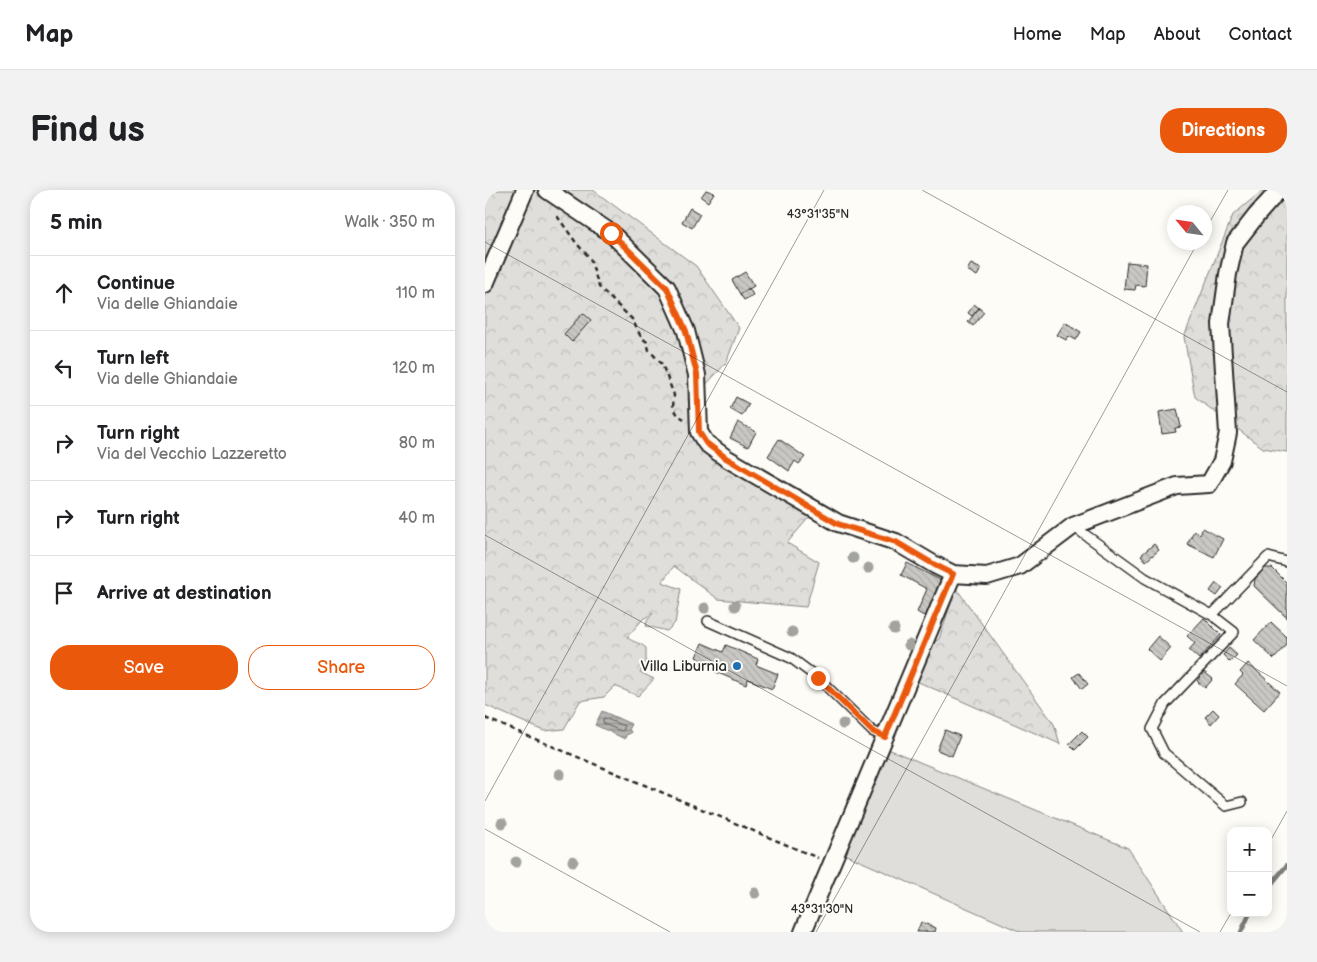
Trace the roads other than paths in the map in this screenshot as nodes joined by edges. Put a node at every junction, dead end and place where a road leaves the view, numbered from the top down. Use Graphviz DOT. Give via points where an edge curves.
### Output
graph roads {
  1 [pos="525,190"];
  2 [pos="547,190"];
  3 [pos="1279,190"];
  4 [pos="485,284"];
  5 [pos="1073,526"];
  6 [pos="1287,562"];
  7 [pos="953,574"];
  8 [pos="1212,615"];
  9 [pos="708,621"];
  10 [pos="885,737"];
  11 [pos="1242,802"];
  12 [pos="803,932"];
  1 -- 4 [label="street"];
  2 -- 7 [label="street" via="611,233 667,288 686,331 697,374 699,432 706,443 838,524 896,542"];
  3 -- 5 [label="street" via="1235,243 1229,266 1221,324 1228,433 1222,461 1209,484 1177,486"];
  5 -- 7 [label="street" via="1020,566 987,576"];
  5 -- 8 [label="lane" via="1145,578"];
  6 -- 8 [label="lane" via="1268,557"];
  7 -- 10 [label="street" via="899,719"];
  8 -- 11 [label="lane" via="1234,632 1165,704 1152,729 1164,753 1226,806"];
  9 -- 10 [label="lane" via="791,658 818,678 872,731"];
  10 -- 12 [label="street"];
}
